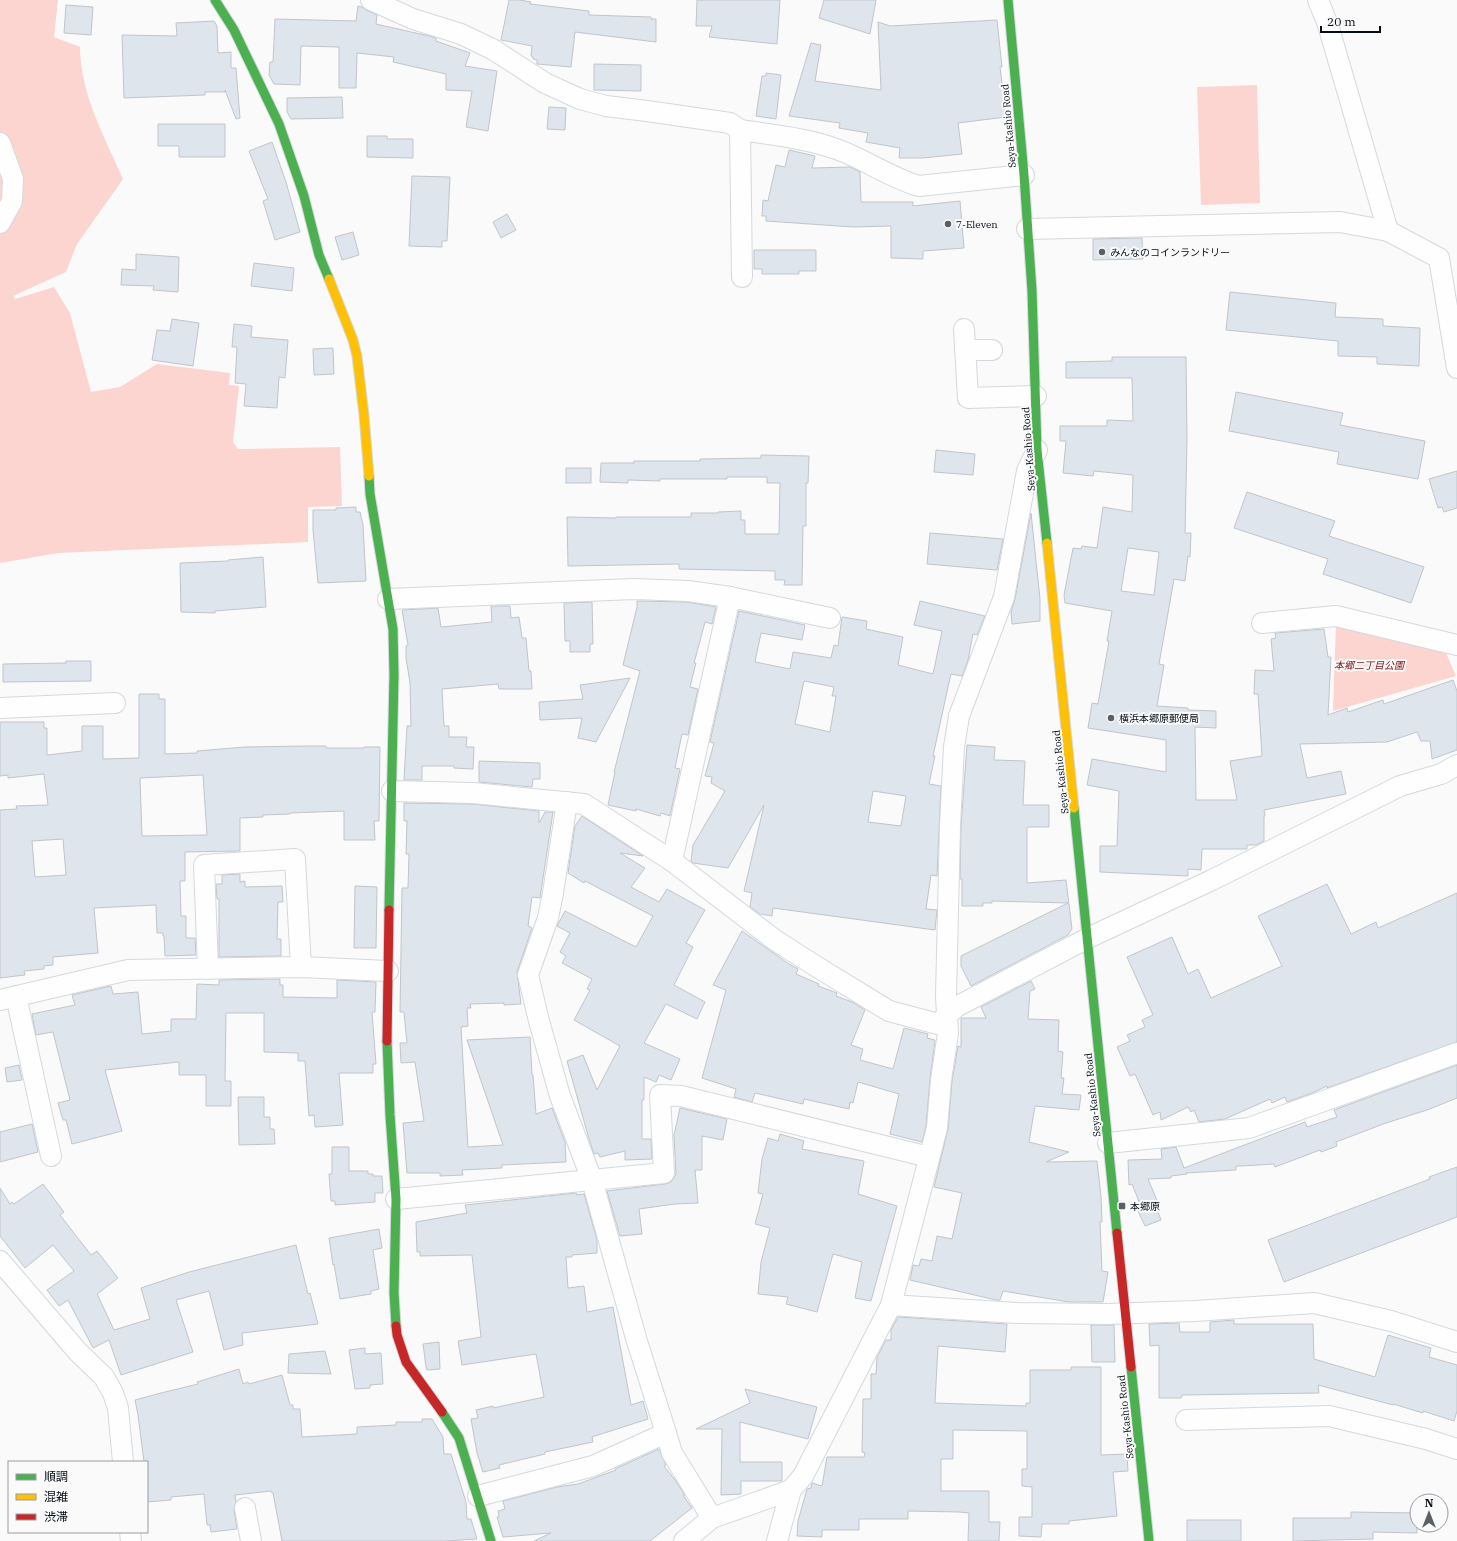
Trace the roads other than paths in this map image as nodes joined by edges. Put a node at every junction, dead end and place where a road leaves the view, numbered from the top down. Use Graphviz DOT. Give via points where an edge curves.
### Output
graph roads {
  1 [pos="215,0"];
  2 [pos="371,0"];
  3 [pos="1008,0"];
  4 [pos="1318,0"];
  5 [pos="740,130"];
  6 [pos="0,143"];
  7 [pos="1024,175"];
  8 [pos="0,223"];
  9 [pos="1027,229"];
  10 [pos="1388,231"];
  11 [pos="1448,261"];
  12 [pos="742,276"];
  13 [pos="964,329"];
  14 [pos="965,350"];
  15 [pos="992,350"];
  16 [pos="1457,368"];
  17 [pos="1036,396"];
  18 [pos="1037,450"];
  19 [pos="730,597"];
  20 [pos="388,599"];
  21 [pos="830,618"];
  22 [pos="1262,622"];
  23 [pos="1457,645"];
  24 [pos="115,703"];
  25 [pos="0,708"];
  26 [pos="1457,765"];
  27 [pos="392,791"];
  28 [pos="568,802"];
  29 [pos="672,861"];
  30 [pos="1088,938"];
  31 [pos="301,967"];
  32 [pos="208,969"];
  33 [pos="388,970"];
  34 [pos="8,998"];
  35 [pos="947,1017"];
  36 [pos="1457,1053"];
  37 [pos="1108,1143"];
  38 [pos="52,1156"];
  39 [pos="929,1156"];
  40 [pos="592,1180"];
  41 [pos="396,1199"];
  42 [pos="0,1261"];
  43 [pos="891,1305"];
  44 [pos="1126,1314"];
  45 [pos="1457,1342"];
  46 [pos="1186,1420"];
  47 [pos="666,1433"];
  48 [pos="1457,1449"];
  49 [pos="123,1461"];
  50 [pos="791,1490"];
  51 [pos="478,1496"];
  52 [pos="245,1508"];
  53 [pos="712,1518"];
  54 [pos="252,1541"];
  55 [pos="491,1541"];
  56 [pos="684,1541"];
  57 [pos="778,1541"];
  58 [pos="1149,1541"];
  1 -- 20 [label="street" via="234,30 278,124 304,196 319,255 353,340 364,415 370,494"];
  2 -- 5 [label="street" via="413,19 461,34 494,50 545,83 580,99 606,106 730,123"];
  3 -- 7 [label="street, Seya-Kashio Road"];
  4 -- 10 [label="street" via="1328,25"];
  5 -- 7 [label="street" via="814,141 846,153 904,182 919,186"];
  5 -- 12 [label="street"];
  6 -- 8 [label="street" via="13,179 12,201"];
  7 -- 9 [label="street, Seya-Kashio Road"];
  9 -- 10 [label="street" via="1340,222"];
  9 -- 17 [label="street, Seya-Kashio Road"];
  10 -- 11 [label="street"];
  11 -- 16 [label="street"];
  13 -- 14 [label="street"];
  14 -- 15 [label="street"];
  14 -- 17 [label="street" via="968,398"];
  17 -- 18 [label="street, Seya-Kashio Road"];
  18 -- 30 [label="street, Seya-Kashio Road"];
  18 -- 35 [label="street" via="1027,471 1004,597 959,716 954,747"];
  19 -- 20 [label="street" via="688,591 634,589"];
  19 -- 21 [label="street"];
  19 -- 29 [label="street"];
  20 -- 27 [label="street" via="393,629 394,674"];
  22 -- 23 [label="street" via="1336,616"];
  24 -- 25 [label="street"];
  26 -- 30 [label="street" via="1440,774 1400,786 1212,880"];
  27 -- 28 [label="street" via="473,793"];
  27 -- 33 [label="street"];
  28 -- 29 [label="street" via="584,804"];
  28 -- 40 [label="street" via="554,893 528,975 560,1096"];
  29 -- 35 [label="street" via="775,940 889,1011 938,1024"];
  30 -- 35 [label="street" via="956,1007"];
  30 -- 37 [label="street, Seya-Kashio Road"];
  31 -- 32 [label="street"];
  31 -- 32 [label="street" via="295,859 204,865"];
  31 -- 33 [label="street"];
  32 -- 34 [label="street" via="128,970"];
  33 -- 41 [label="street" via="387,1035"];
  34 -- 38 [label="street"];
  35 -- 39 [label="street" via="948,1033 937,1128"];
  36 -- 37 [label="street" via="1249,1128"];
  37 -- 44 [label="street, Seya-Kashio Road"];
  39 -- 40 [label="street" via="681,1096 660,1095 664,1173"];
  39 -- 43 [label="street"];
  40 -- 41 [label="street"];
  40 -- 47 [label="street" via="636,1338"];
  41 -- 51 [label="street" via="394,1292 397,1335 406,1362 460,1438"];
  42 -- 49 [label="street" via="78,1352 104,1377 118,1408"];
  43 -- 44 [label="street" via="1017,1313"];
  43 -- 50 [label="street" via="803,1476"];
  44 -- 45 [label="street" via="1314,1303 1391,1321"];
  44 -- 58 [label="street, Seya-Kashio Road"];
  46 -- 48 [label="street" via="1329,1416"];
  47 -- 51 [label="street" via="592,1466"];
  47 -- 53 [label="street" via="672,1452"];
  50 -- 53 [label="street"];
  50 -- 57 [label="street"];
  51 -- 55 [label="street"];
  52 -- 54 [label="street"];
  53 -- 56 [label="street"];
}
